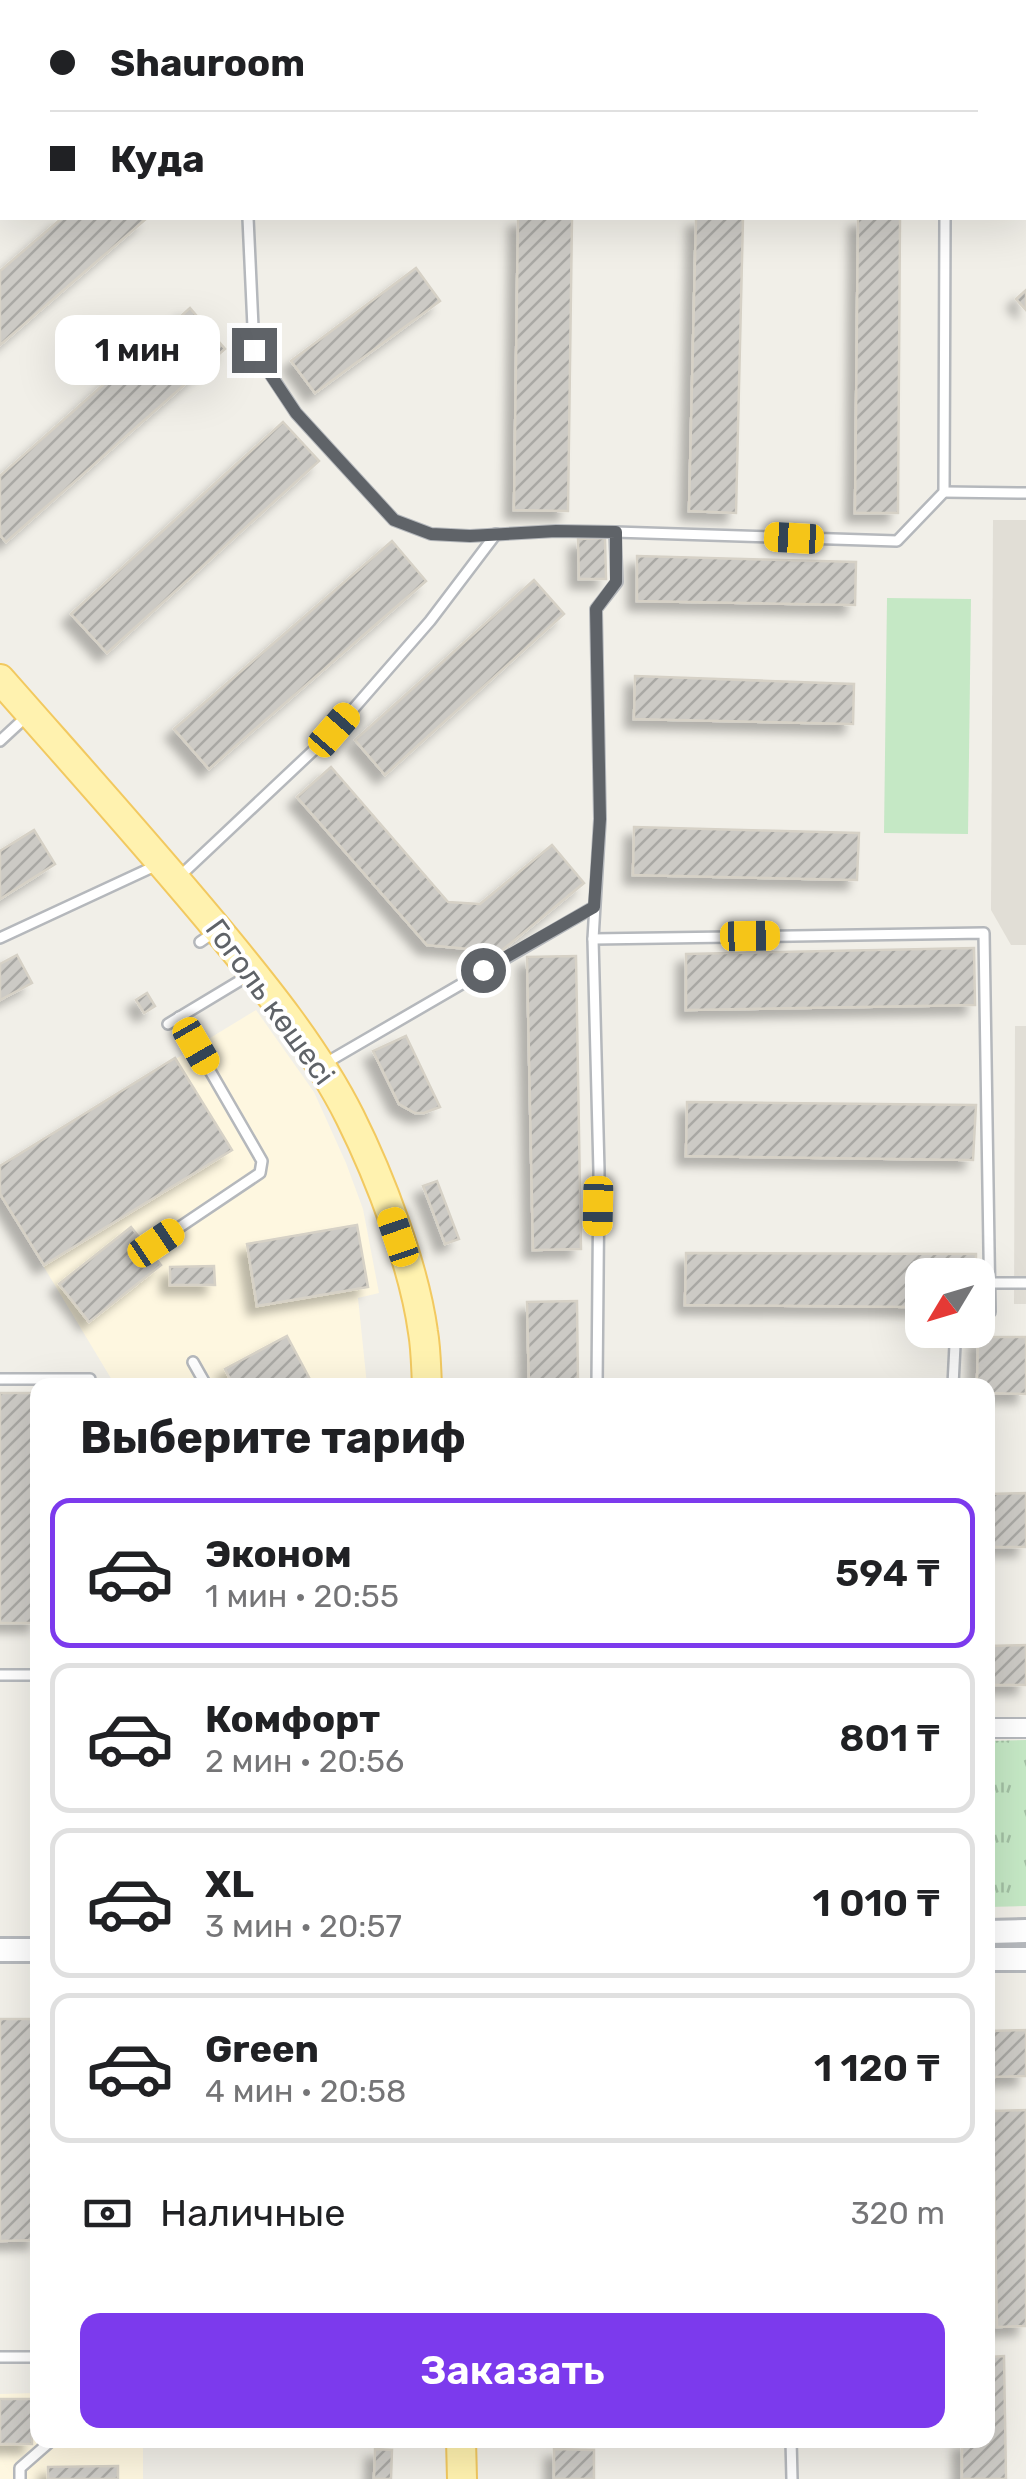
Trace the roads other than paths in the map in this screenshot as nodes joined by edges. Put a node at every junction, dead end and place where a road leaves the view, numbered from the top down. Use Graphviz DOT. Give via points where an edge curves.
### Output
graph roads {
  1 [pos="248,220"];
  2 [pos="945,220"];
  3 [pos="944,492"];
  4 [pos="1026,493"];
  5 [pos="616,532"];
  6 [pos="496,534"];
  7 [pos="0,679"];
  8 [pos="30,714"];
  9 [pos="0,742"];
  10 [pos="169,871"];
  11 [pos="594,907"];
  12 [pos="0,938"];
  13 [pos="593,938"];
  14 [pos="254,972"];
  15 [pos="178,1017"];
  16 [pos="168,1024"];
  17 [pos="321,1066"];
  18 [pos="156,1243"];
  19 [pos="990,1258"];
  20 [pos="1026,1282"];
  21 [pos="995,1283"];
  22 [pos="955,1348"];
  23 [pos="193,1362"];
  24 [pos="202,1378"];
  25 [pos="427,1378"];
  26 [pos="597,1378"];
  27 [pos="953,1378"];
  28 [pos="0,1379"];
  29 [pos="30,1379"];
  30 [pos="0,1675"];
  31 [pos="30,1675"];
  32 [pos="995,1728"];
  33 [pos="1026,1728"];
  34 [pos="995,1932"];
  35 [pos="1026,1932"];
  36 [pos="0,1950"];
  37 [pos="30,1950"];
  38 [pos="995,1959"];
  39 [pos="1026,1959"];
  40 [pos="30,2357"];
  41 [pos="0,2358"];
  42 [pos="43,2448"];
  43 [pos="461,2448"];
  44 [pos="791,2448"];
  45 [pos="20,2479"];
  46 [pos="462,2479"];
  47 [pos="792,2479"];
  1 -- 6 [label="lane" via="254,350 296,413 394,520 431,534"];
  2 -- 3 [label="lane"];
  3 -- 4 [label="lane"];
  3 -- 5 [label="lane" via="897,541"];
  5 -- 6 [label="lane"];
  5 -- 11 [label="lane" via="616,582 596,609 600,819"];
  6 -- 10 [label="lane" via="430,622 334,730"];
  7 -- 8 [label="main road, Гоголь көшесі"];
  8 -- 9 [label="lane"];
  8 -- 10 [label="main road, Гоголь көшесі"];
  10 -- 12 [label="lane"];
  10 -- 14 [label="main road, Гоголь көшесі" via="209,936"];
  11 -- 13 [label="lane"];
  11 -- 17 [label="lane"];
  13 -- 19 [label="lane" via="984,933"];
  13 -- 26 [label="lane"];
  14 -- 15 [label="lane"];
  14 -- 17 [label="main road, Гоголь көшесі"];
  15 -- 16 [label="lane"];
  15 -- 18 [label="lane" via="263,1167"];
  17 -- 25 [label="main road, Гоголь көшесі" via="365,1150 402,1250 424,1333"];
  20 -- 21 [label="lane"];
  22 -- 27 [label="lane"];
  23 -- 24 [label="lane"];
  28 -- 29 [label="lane"];
  30 -- 31 [label="lane"];
  32 -- 33 [label="street"];
  34 -- 35 [label="street"];
  36 -- 37 [label="street"];
  38 -- 39 [label="street"];
  40 -- 41 [label="lane"];
  42 -- 45 [label="lane" via="20,2468"];
  43 -- 46 [label="main road"];
  44 -- 47 [label="lane"];
}
